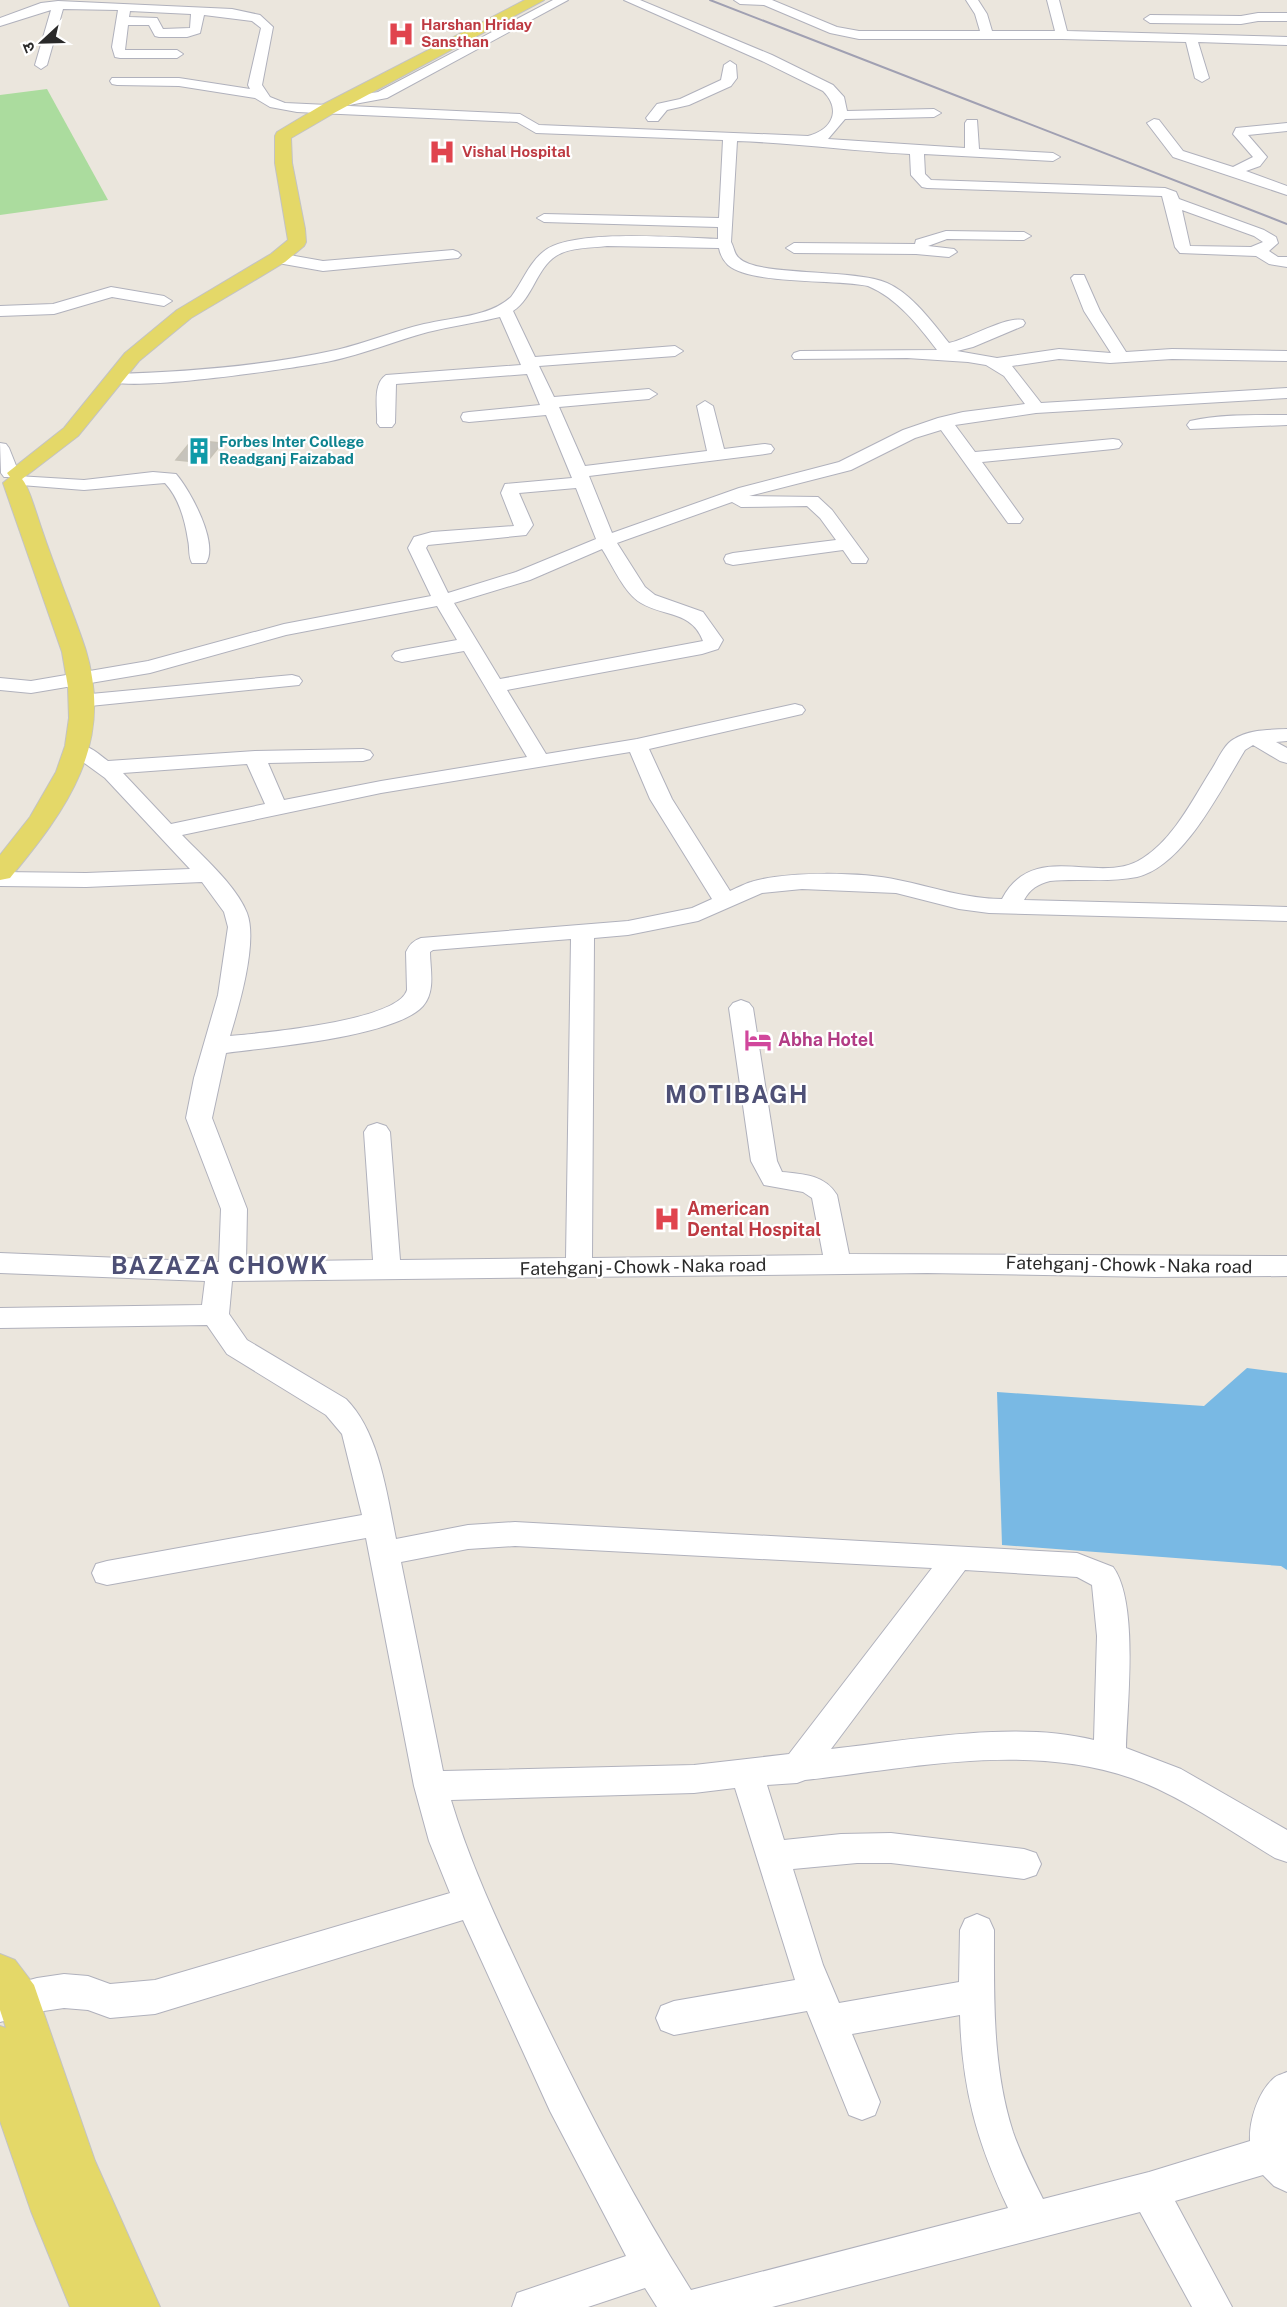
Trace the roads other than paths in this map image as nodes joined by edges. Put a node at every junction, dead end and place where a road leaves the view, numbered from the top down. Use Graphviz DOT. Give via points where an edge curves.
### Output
graph roads {
  1 [pos="536,0"];
  2 [pos="562,0"];
  3 [pos="630,0"];
  4 [pos="740,0"];
  5 [pos="972,0"];
  6 [pos="1053,0"];
  7 [pos="95,3"];
  8 [pos="781,4"];
  9 [pos="9,5"];
  10 [pos="27,5"];
  11 [pos="58,5"];
  12 [pos="125,7"];
  13 [pos="198,10"];
  14 [pos="1287,17"];
  15 [pos="123,21"];
  16 [pos="0,22"];
  17 [pos="982,34"];
  18 [pos="1062,35"];
  19 [pos="1155,38"];
  20 [pos="1191,39"];
  21 [pos="1287,41"];
  22 [pos="986,52"];
  23 [pos="177,54"];
  24 [pos="42,65"];
  25 [pos="730,65"];
  26 [pos="1202,78"];
  27 [pos="117,81"];
  28 [pos="257,94"];
  29 [pos="334,107"];
  30 [pos="934,113"];
  31 [pos="840,115"];
  32 [pos="589,116"];
  33 [pos="634,117"];
  34 [pos="653,118"];
  35 [pos="670,119"];
  36 [pos="714,122"];
  37 [pos="972,123"];
  38 [pos="1154,123"];
  39 [pos="761,124"];
  40 [pos="1287,127"];
  41 [pos="585,130"];
  42 [pos="730,137"];
  43 [pos="809,140"];
  44 [pos="916,149"];
  45 [pos="972,151"];
  46 [pos="1053,157"];
  47 [pos="1234,171"];
  48 [pos="1287,191"];
  49 [pos="1173,202"];
  50 [pos="544,218"];
  51 [pos="600,219"];
  52 [pos="726,223"];
  53 [pos="1024,236"];
  54 [pos="595,243"];
  55 [pos="725,244"];
  56 [pos="794,248"];
  57 [pos="916,249"];
  58 [pos="1259,251"];
  59 [pos="949,252"];
  60 [pos="453,255"];
  61 [pos="278,258"];
  62 [pos="1287,262"];
  63 [pos="876,266"];
  64 [pos="1079,278"];
  65 [pos="164,301"];
  66 [pos="0,311"];
  67 [pos="505,311"];
  68 [pos="1017,324"];
  69 [pos="675,351"];
  70 [pos="947,353"];
  71 [pos="800,356"];
  72 [pos="1287,356"];
  73 [pos="1122,358"];
  74 [pos="996,363"];
  75 [pos="529,365"];
  76 [pos="113,379"];
  77 [pos="649,394"];
  78 [pos="1280,394"];
  79 [pos="549,406"];
  80 [pos="705,406"];
  81 [pos="1036,408"];
  82 [pos="1287,408"];
  83 [pos="469,417"];
  84 [pos="1287,420"];
  85 [pos="944,422"];
  86 [pos="386,423"];
  87 [pos="1196,425"];
  88 [pos="1113,444"];
  89 [pos="0,448"];
  90 [pos="765,449"];
  91 [pos="717,455"];
  92 [pos="972,458"];
  93 [pos="580,477"];
  94 [pos="11,478"];
  95 [pos="724,499"];
  96 [pos="1014,519"];
  97 [pos="606,541"];
  98 [pos="199,559"];
  99 [pos="733,559"];
  100 [pos="443,600"];
  101 [pos="470,644"];
  102 [pos="402,656"];
  103 [pos="292,681"];
  104 [pos="10,686"];
  105 [pos="496,686"];
  106 [pos="80,690"];
  107 [pos="0,697"];
  108 [pos="795,710"];
  109 [pos="1287,735"];
  110 [pos="1254,737"];
  111 [pos="637,745"];
  112 [pos="79,750"];
  113 [pos="363,755"];
  114 [pos="1287,757"];
  115 [pos="255,758"];
  116 [pos="538,760"];
  117 [pos="104,768"];
  118 [pos="277,808"];
  119 [pos="167,831"];
  120 [pos="0,872"];
  121 [pos="208,875"];
  122 [pos="0,879"];
  123 [pos="725,901"];
  124 [pos="1010,907"];
  125 [pos="1287,914"];
  126 [pos="583,931"];
  127 [pos="741,1008"];
  128 [pos="215,1046"];
  129 [pos="377,1132"];
  130 [pos="0,1263"];
  131 [pos="838,1264"];
  132 [pos="1287,1266"];
  133 [pos="579,1268"];
  134 [pos="387,1270"];
  135 [pos="225,1272"];
  136 [pos="215,1315"];
  137 [pos="0,1318"];
  138 [pos="381,1539"];
  139 [pos="957,1558"];
  140 [pos="107,1574"];
  141 [pos="1109,1759"];
  142 [pos="797,1768"];
  143 [pos="747,1773"];
  144 [pos="430,1786"];
  145 [pos="1287,1847"];
  146 [pos="774,1856"];
  147 [pos="1024,1864"];
  148 [pos="471,1902"];
  149 [pos="977,1930"];
  150 [pos="6,1993"];
  151 [pos="976,1996"];
  152 [pos="824,2007"];
  153 [pos="674,2018"];
  154 [pos="0,2047"];
  155 [pos="1287,2090"];
  156 [pos="862,2102"];
  157 [pos="1279,2164"];
  158 [pos="1149,2191"];
  159 [pos="1033,2221"];
  160 [pos="652,2266"];
  161 [pos="94,2307"];
  162 [pos="136,2307"];
  163 [pos="531,2307"];
  164 [pos="679,2307"];
  165 [pos="697,2307"];
  166 [pos="1213,2307"];
  1 -- 29 [label="main road"];
  2 -- 29 [label="street" via="382,95"];
  3 -- 31 [label="street" via="822,83 837,97"];
  4 -- 8 [label="street"];
  5 -- 17 [label="street" via="981,14"];
  6 -- 18 [label="street"];
  7 -- 11 [label="street"];
  7 -- 12 [label="street"];
  8 -- 17 [label="street" via="847,34"];
  9 -- 10 [label="street"];
  10 -- 11 [label="street"];
  10 -- 16 [label="street"];
  11 -- 24 [label="street"];
  12 -- 13 [label="street"];
  12 -- 15 [label="street"];
  13 -- 15 [label="street" via="193,32 159,33 153,21"];
  13 -- 28 [label="street" via="256,18 267,27 255,85"];
  14 -- 19 [label="street" via="1241,20 1149,14"];
  15 -- 23 [label="street" via="120,54"];
  17 -- 18 [label="street"];
  17 -- 22 [label="street"];
  18 -- 19 [label="street"];
  19 -- 20 [label="street"];
  20 -- 21 [label="street"];
  20 -- 26 [label="street"];
  25 -- 34 [label="street" via="726,83 684,102 662,107"];
  27 -- 28 [label="street" via="179,82"];
  28 -- 29 [label="street" via="275,104"];
  29 -- 41 [label="street" via="515,118 536,129"];
  29 -- 61 [label="main road" via="283,136 281,150 297,242"];
  30 -- 31 [label="street"];
  31 -- 43 [label="street" via="825,136"];
  32 -- 41 [label="street"];
  33 -- 34 [label="street"];
  34 -- 35 [label="street"];
  36 -- 39 [label="street"];
  37 -- 45 [label="street"];
  38 -- 47 [label="street" via="1178,154"];
  40 -- 47 [label="street" via="1241,131 1260,157 1255,164"];
  41 -- 42 [label="street"];
  42 -- 43 [label="street"];
  42 -- 52 [label="street"];
  43 -- 44 [label="street" via="836,146"];
  44 -- 45 [label="street"];
  44 -- 49 [label="street" via="918,175 927,184 1166,192"];
  45 -- 46 [label="street"];
  47 -- 48 [label="street"];
  49 -- 58 [label="street" via="1271,240"];
  49 -- 58 [label="street" via="1185,250"];
  50 -- 51 [label="street"];
  51 -- 52 [label="street"];
  51 -- 54 [label="street"];
  52 -- 55 [label="street"];
  53 -- 57 [label="street" via="946,235 924,241"];
  54 -- 55 [label="street"];
  54 -- 67 [label="street" via="553,250"];
  55 -- 63 [label="street" via="736,264 795,277 855,279"];
  56 -- 63 [label="street"];
  57 -- 59 [label="street"];
  57 -- 63 [label="street"];
  58 -- 62 [label="street" via="1274,261"];
  60 -- 61 [label="street" via="323,266"];
  61 -- 76 [label="main road" via="184,314 132,357"];
  63 -- 70 [label="street" via="892,292"];
  64 -- 73 [label="street" via="1092,311"];
  65 -- 66 [label="street" via="111,292 54,309"];
  67 -- 75 [label="street"];
  67 -- 76 [label="street" via="405,333 330,356 180,376"];
  68 -- 70 [label="street"];
  69 -- 75 [label="street"];
  70 -- 71 [label="street"];
  70 -- 74 [label="street"];
  72 -- 73 [label="street" via="1172,354"];
  73 -- 74 [label="street" via="1047,354"];
  74 -- 81 [label="street" via="1005,368"];
  75 -- 79 [label="street"];
  75 -- 86 [label="street" via="392,379 387,382"];
  76 -- 94 [label="main road" via="71,432"];
  77 -- 79 [label="street"];
  78 -- 81 [label="street"];
  78 -- 82 [label="street"];
  79 -- 83 [label="street"];
  79 -- 93 [label="street"];
  80 -- 91 [label="street"];
  81 -- 85 [label="street"];
  84 -- 87 [label="street"];
  85 -- 92 [label="street"];
  85 -- 95 [label="street" via="909,434 845,466"];
  88 -- 92 [label="street"];
  89 -- 94 [label="street"];
  90 -- 91 [label="street"];
  91 -- 93 [label="street"];
  92 -- 96 [label="street"];
  93 -- 97 [label="street"];
  93 -- 100 [label="street" via="511,488 524,525 520,531 421,541 417,548 419,556"];
  94 -- 98 [label="street" via="84,485 170,478 197,530"];
  94 -- 106 [label="main road" via="74,652"];
  95 -- 97 [label="street"];
  95 -- 99 [label="street" via="754,503 812,501 854,552"];
  97 -- 100 [label="street" via="500,584"];
  97 -- 105 [label="street" via="638,591 648,599 696,615 713,640 711,645"];
  100 -- 101 [label="street"];
  100 -- 106 [label="street" via="284,630"];
  101 -- 102 [label="street"];
  101 -- 105 [label="street"];
  103 -- 106 [label="street"];
  104 -- 106 [label="street"];
  104 -- 107 [label="street"];
  105 -- 116 [label="street"];
  106 -- 112 [label="main road"];
  108 -- 111 [label="street"];
  109 -- 110 [label="street"];
  110 -- 114 [label="street"];
  110 -- 124 [label="street" via="1238,746 1172,845 1149,864 1118,874 1067,872 1042,877 1023,885"];
  111 -- 116 [label="street"];
  111 -- 123 [label="street" via="661,799"];
  112 -- 117 [label="street"];
  112 -- 120 [label="main road" via="53,804"];
  113 -- 115 [label="street"];
  115 -- 117 [label="street"];
  115 -- 118 [label="street"];
  116 -- 118 [label="street"];
  117 -- 119 [label="street"];
  118 -- 119 [label="street"];
  119 -- 121 [label="street"];
  121 -- 122 [label="street"];
  121 -- 128 [label="street" via="227,898 239,927 230,995"];
  123 -- 124 [label="street" via="773,884 868,883 959,902"];
  123 -- 126 [label="street" via="698,914 669,921"];
  124 -- 125 [label="street"];
  126 -- 128 [label="street" via="429,943 418,952 419,991 405,1011 361,1024"];
  126 -- 133 [label="street"];
  127 -- 131 [label="street" via="768,1172 773,1179 819,1188 824,1195"];
  128 -- 135 [label="street" via="200,1118 234,1209 235,1224"];
  129 -- 134 [label="street"];
  130 -- 135 [label="street, Fatehganj - Chowk - Naka road"];
  131 -- 132 [label="street, Fatehganj - Chowk - Naka road"];
  131 -- 133 [label="street, Fatehganj - Chowk - Naka road"];
  133 -- 134 [label="street, Fatehganj - Chowk - Naka road"];
  134 -- 135 [label="street, Fatehganj - Chowk - Naka road"];
  135 -- 136 [label="street"];
  136 -- 137 [label="street"];
  136 -- 138 [label="street" via="237,1347 348,1418 356,1433"];
  138 -- 139 [label="street" via="493,1534"];
  138 -- 140 [label="street"];
  138 -- 144 [label="street"];
  139 -- 141 [label="street" via="1077,1566 1104,1577 1110,1589 1113,1621"];
  139 -- 142 [label="street"];
  141 -- 142 [label="street" via="1040,1746 961,1748"];
  141 -- 145 [label="street" via="1169,1779"];
  142 -- 143 [label="street"];
  143 -- 144 [label="street" via="616,1783"];
  143 -- 146 [label="street"];
  144 -- 148 [label="street" via="446,1841"];
  146 -- 147 [label="street" via="832,1849 908,1849"];
  146 -- 152 [label="street" via="796,1934"];
  148 -- 150 [label="street" via="154,1997 110,2001 88,1993 64,1991"];
  148 -- 160 [label="street" via="589,2153"];
  149 -- 151 [label="street"];
  150 -- 162 [label="main road"];
  151 -- 152 [label="street"];
  151 -- 159 [label="street" via="991,2119"];
  152 -- 153 [label="street"];
  152 -- 156 [label="street"];
  154 -- 161 [label="main road" via="70,2256"];
  155 -- 157 [label="street" via="1271,2111 1267,2133"];
  157 -- 158 [label="street" via="1251,2159"];
  158 -- 159 [label="street"];
  158 -- 166 [label="street"];
  159 -- 165 [label="street"];
  160 -- 163 [label="street"];
  160 -- 164 [label="street"];
}
